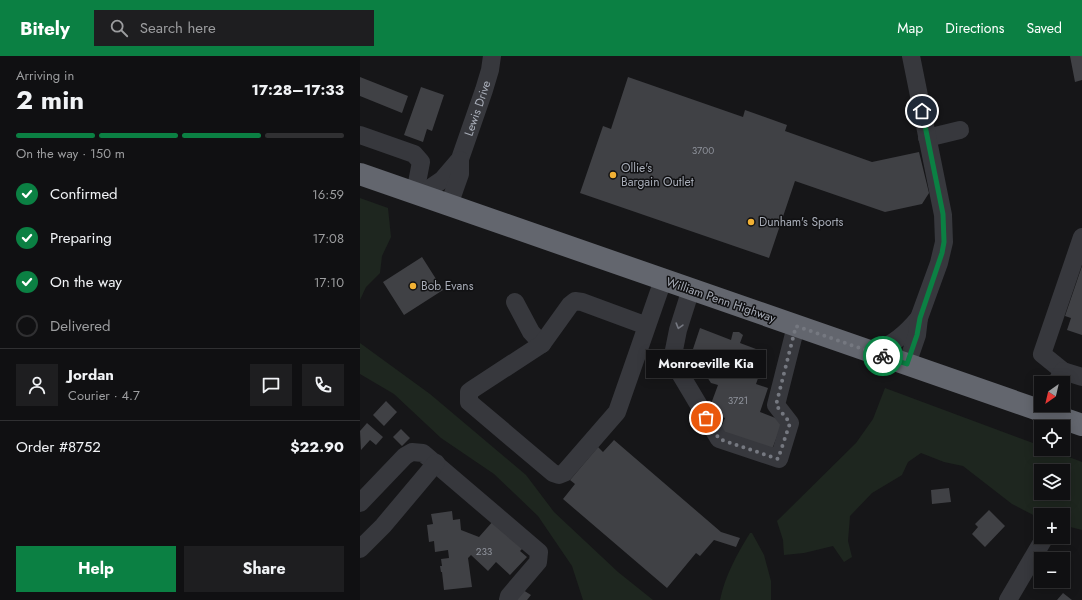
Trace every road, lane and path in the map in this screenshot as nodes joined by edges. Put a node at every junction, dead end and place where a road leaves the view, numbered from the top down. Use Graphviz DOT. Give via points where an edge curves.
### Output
graph roads {
  1 [pos="492,56"];
  2 [pos="911,56"];
  3 [pos="960,130"];
  4 [pos="360,135"];
  5 [pos="927,138"];
  6 [pos="460,159"];
  7 [pos="360,174"];
  8 [pos="417,194"];
  9 [pos="449,205"];
  10 [pos="1082,237"];
  11 [pos="663,280"];
  12 [pos="691,289"];
  13 [pos="515,302"];
  14 [pos="920,318"];
  15 [pos="647,326"];
  16 [pos="796,326"];
  17 [pos="542,344"];
  18 [pos="874,352"];
  19 [pos="907,364"];
  20 [pos="1058,376"];
  21 [pos="1070,377"];
  22 [pos="1082,377"];
  23 [pos="1034,406"];
  24 [pos="1047,412"];
  25 [pos="1051,412"];
  26 [pos="1082,425"];
  27 [pos="1082,435"];
  28 [pos="436,463"];
  29 [pos="360,503"];
  30 [pos="1041,544"];
  31 [pos="360,549"];
  32 [pos="508,600"];
  33 [pos="1008,600"];
  1 -- 6 [label="street, Lewis Drive" via="484,90"];
  2 -- 5 [label="street"];
  3 -- 5 [label="street"];
  4 -- 8 [label="street" via="414,154 422,162"];
  5 -- 14 [label="street" via="943,214 944,242"];
  6 -- 8 [label="street, Lewis Drive" via="442,180"];
  6 -- 9 [label="street, Lewis Drive" via="460,174"];
  7 -- 8 [label="highway, William Penn Highway"];
  8 -- 9 [label="highway, William Penn Highway"];
  9 -- 11 [label="highway, William Penn Highway"];
  10 -- 20 [label="street" via="1042,354"];
  11 -- 12 [label="highway, William Penn Highway"];
  11 -- 15 [label="street"];
  12 -- 16 [label="highway, William Penn Highway"];
  12 -- 16 [label="street, one-way" via="672,360 719,439 778,459 790,423 776,405"];
  13 -- 17 [label="street" via="531,332"];
  14 -- 18 [label="street" via="903,336"];
  14 -- 19 [label="street"];
  15 -- 17 [label="street" via="575,301"];
  15 -- 17 [label="street" via="617,412 564,473 559,475 553,473 469,402 469,392"];
  16 -- 18 [label="highway, William Penn Highway"];
  18 -- 19 [label="highway, William Penn Highway"];
  19 -- 23 [label="highway, William Penn Highway"];
  21 -- 22 [label="street"];
  24 -- 27 [label="highway"];
  25 -- 26 [label="highway, William Penn Highway"];
  28 -- 29 [label="street" via="423,453 412,452 405,456"];
  28 -- 31 [label="street" via="383,526"];
  28 -- 32 [label="street" via="539,552 538,562 508,596"];
  30 -- 33 [label="street"];
}
